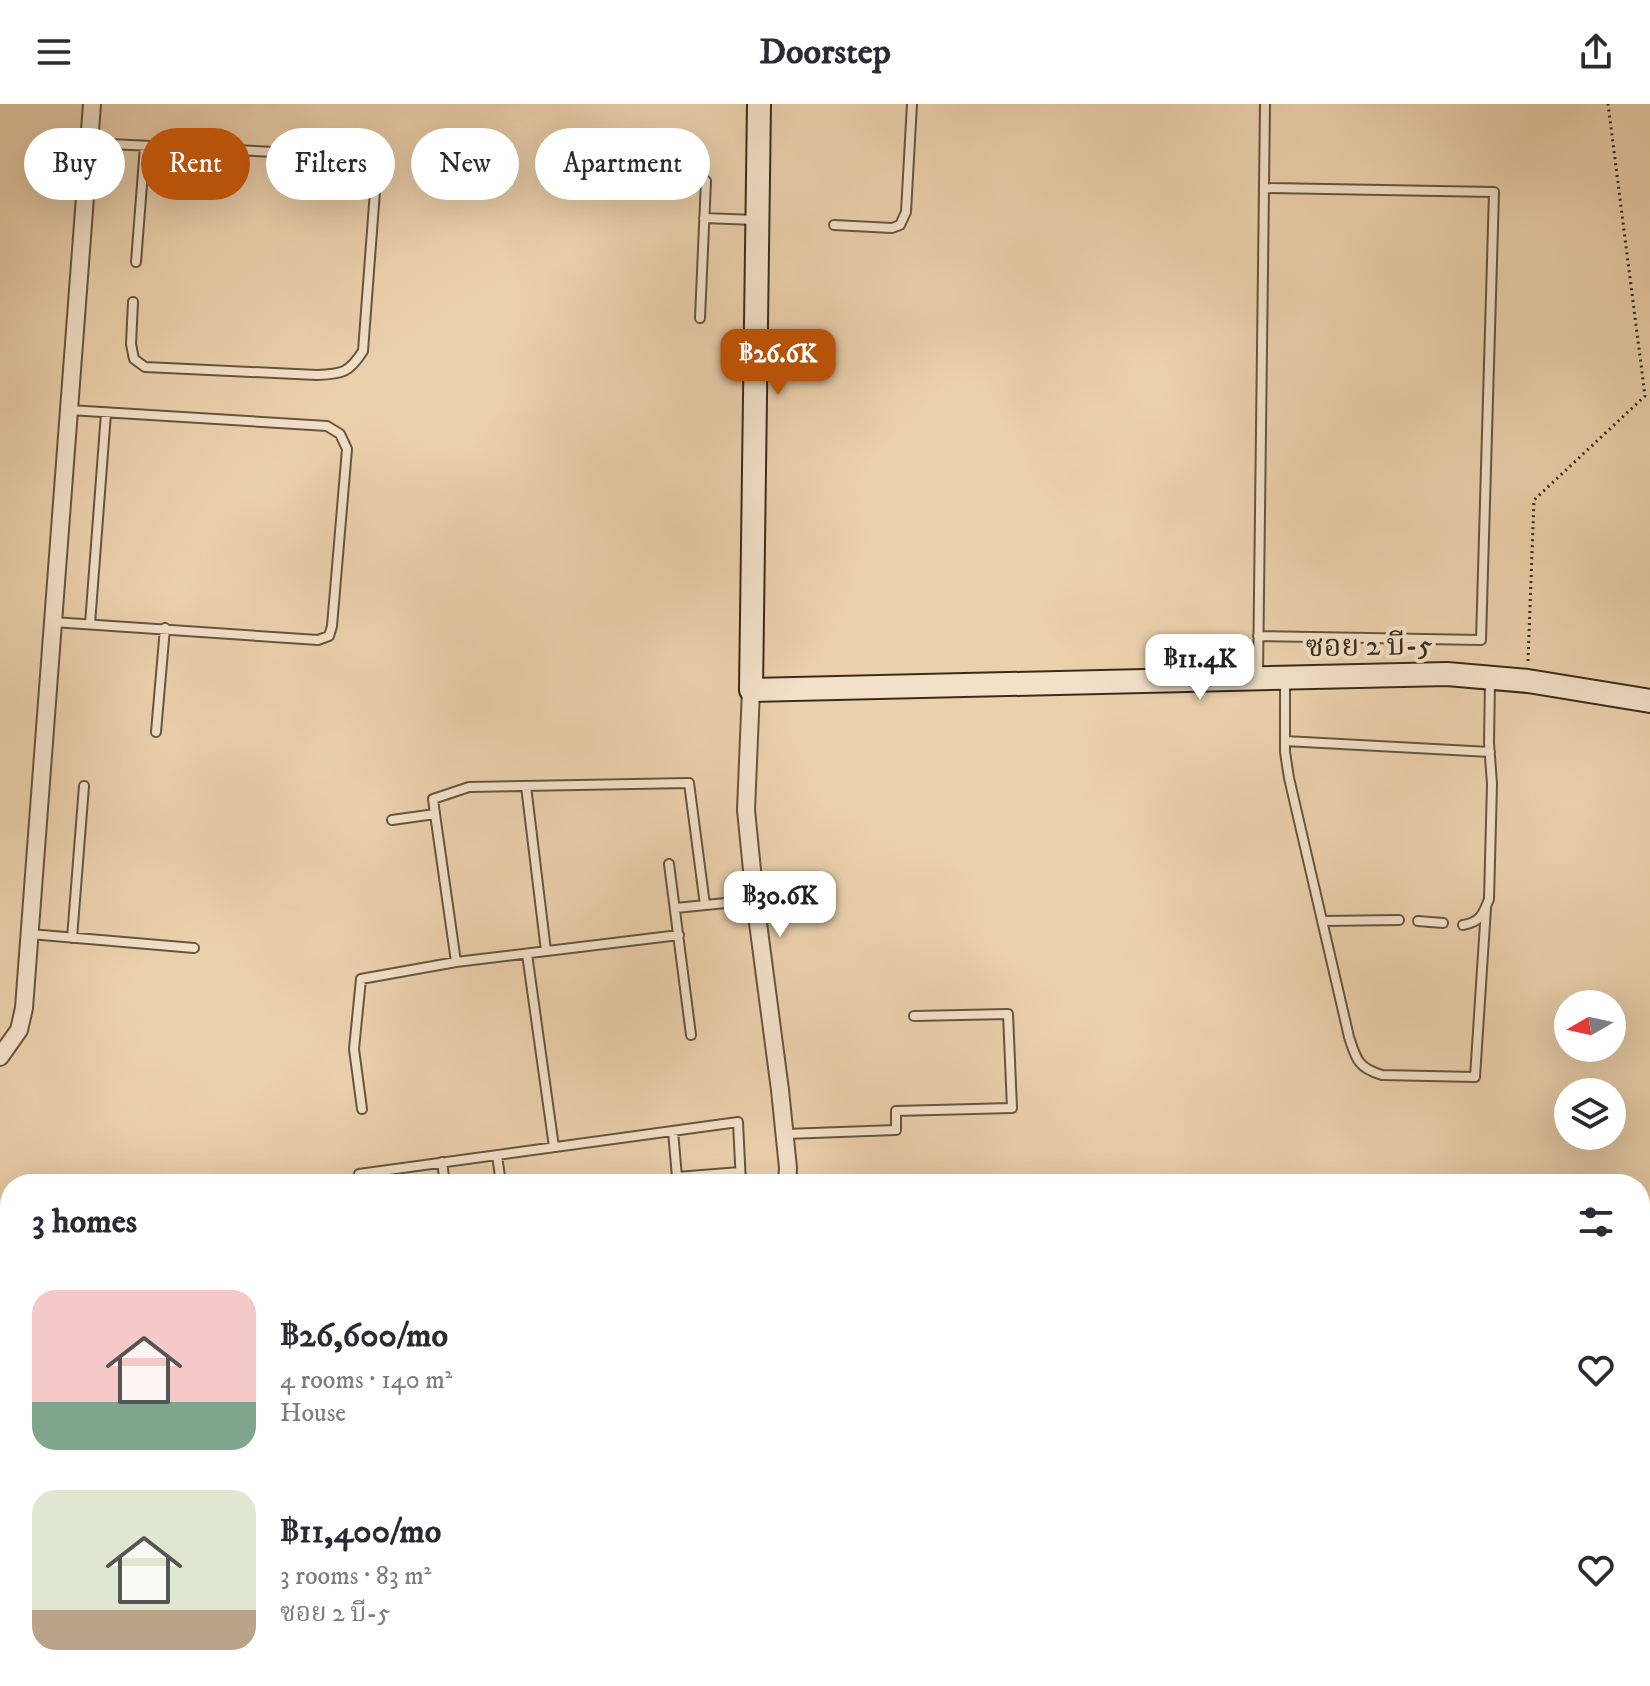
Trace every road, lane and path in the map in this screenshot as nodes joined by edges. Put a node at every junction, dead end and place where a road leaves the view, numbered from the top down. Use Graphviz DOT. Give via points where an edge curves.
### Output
graph roads {
  1 [pos="92,104"];
  2 [pos="759,104"];
  3 [pos="912,104"];
  4 [pos="1265,104"];
  5 [pos="1608,104"];
  6 [pos="90,128"];
  7 [pos="250,151"];
  8 [pos="1264,188"];
  9 [pos="141,198"];
  10 [pos="85,200"];
  11 [pos="705,200"];
  12 [pos="704,218"];
  13 [pos="757,220"];
  14 [pos="834,225"];
  15 [pos="136,262"];
  16 [pos="133,302"];
  17 [pos="700,318"];
  18 [pos="69,410"];
  19 [pos="106,413"];
  20 [pos="53,622"];
  21 [pos="90,624"];
  22 [pos="165,628"];
  23 [pos="1258,636"];
  24 [pos="1258,677"];
  25 [pos="1285,677"];
  26 [pos="1490,677"];
  27 [pos="1528,681"];
  28 [pos="751,690"];
  29 [pos="1650,701"];
  30 [pos="156,732"];
  31 [pos="1285,741"];
  32 [pos="1490,752"];
  33 [pos="84,786"];
  34 [pos="526,786"];
  35 [pos="435,814"];
  36 [pos="392,820"];
  37 [pos="669,864"];
  38 [pos="755,900"];
  39 [pos="705,905"];
  40 [pos="676,908"];
  41 [pos="1486,908"];
  42 [pos="1399,920"];
  43 [pos="1322,921"];
  44 [pos="1418,921"];
  45 [pos="1443,923"];
  46 [pos="1463,925"];
  47 [pos="30,934"];
  48 [pos="679,935"];
  49 [pos="72,938"];
  50 [pos="194,948"];
  51 [pos="546,951"];
  52 [pos="527,954"];
  53 [pos="456,962"];
  54 [pos="914,1016"];
  55 [pos="691,1035"];
  56 [pos="0,1057"];
  57 [pos="362,1109"];
  58 [pos="673,1131"];
  59 [pos="784,1134"];
  60 [pos="554,1147"];
  61 [pos="497,1155"];
  62 [pos="442,1162"];
  63 [pos="740,1172"];
  64 [pos="359,1174"];
  65 [pos="444,1174"];
  66 [pos="500,1174"];
  67 [pos="677,1174"];
  68 [pos="715,1174"];
  69 [pos="786,1174"];
  1 -- 6 [label="street"];
  2 -- 13 [label="street"];
  3 -- 14 [label="lane" via="903,220 892,228"];
  4 -- 8 [label="lane"];
  5 -- 27 [label="path" via="1645,396 1534,500"];
  7 -- 16 [label="lane" via="337,155 359,163 369,176 375,191 363,351 352,369 337,375 145,367 134,359 131,344"];
  8 -- 23 [label="lane"];
  8 -- 23 [label="lane" via="1494,192 1481,640"];
  9 -- 15 [label="lane"];
  10 -- 18 [label="street"];
  11 -- 12 [label="lane"];
  12 -- 13 [label="lane"];
  12 -- 17 [label="lane"];
  13 -- 28 [label="street"];
  18 -- 19 [label="lane"];
  18 -- 20 [label="street"];
  19 -- 21 [label="lane"];
  19 -- 22 [label="lane" via="327,426 340,434 347,449 329,636 318,640"];
  20 -- 21 [label="lane"];
  20 -- 47 [label="street"];
  21 -- 22 [label="lane"];
  22 -- 30 [label="lane"];
  23 -- 24 [label="lane"];
  24 -- 25 [label="street, ซอย 2 บี-5"];
  24 -- 28 [label="street, ซอย 2 บี-5"];
  25 -- 26 [label="street, ซอย 2 บี-5"];
  25 -- 31 [label="lane"];
  26 -- 27 [label="street, ซอย 2 บี-5"];
  26 -- 32 [label="lane"];
  27 -- 29 [label="street, ซอย 2 บี-5"];
  28 -- 38 [label="street" via="746,810"];
  31 -- 32 [label="lane"];
  31 -- 43 [label="lane"];
  32 -- 41 [label="lane"];
  33 -- 49 [label="lane"];
  34 -- 35 [label="lane" via="469,787 433,799"];
  34 -- 39 [label="lane" via="689,783"];
  34 -- 51 [label="lane"];
  35 -- 36 [label="lane"];
  35 -- 53 [label="lane"];
  37 -- 40 [label="lane"];
  38 -- 39 [label="lane"];
  38 -- 59 [label="street"];
  39 -- 40 [label="lane"];
  40 -- 48 [label="lane"];
  41 -- 43 [label="lane" via="1475,1077 1382,1075 1357,1060"];
  41 -- 46 [label="lane" via="1476,923"];
  42 -- 43 [label="lane"];
  44 -- 45 [label="lane"];
  47 -- 49 [label="lane"];
  47 -- 56 [label="street" via="19,1030"];
  48 -- 51 [label="lane"];
  48 -- 55 [label="lane"];
  49 -- 50 [label="lane"];
  51 -- 52 [label="lane"];
  52 -- 53 [label="lane"];
  52 -- 60 [label="lane"];
  53 -- 57 [label="lane" via="361,979 354,1049"];
  54 -- 59 [label="lane" via="1008,1014 1012,1108 896,1111 896,1130"];
  58 -- 60 [label="lane"];
  58 -- 63 [label="lane" via="738,1122"];
  58 -- 67 [label="lane"];
  59 -- 69 [label="street"];
  60 -- 61 [label="lane"];
  61 -- 62 [label="lane"];
  61 -- 66 [label="lane"];
  62 -- 64 [label="lane"];
  62 -- 65 [label="lane"];
  63 -- 68 [label="lane"];
}
